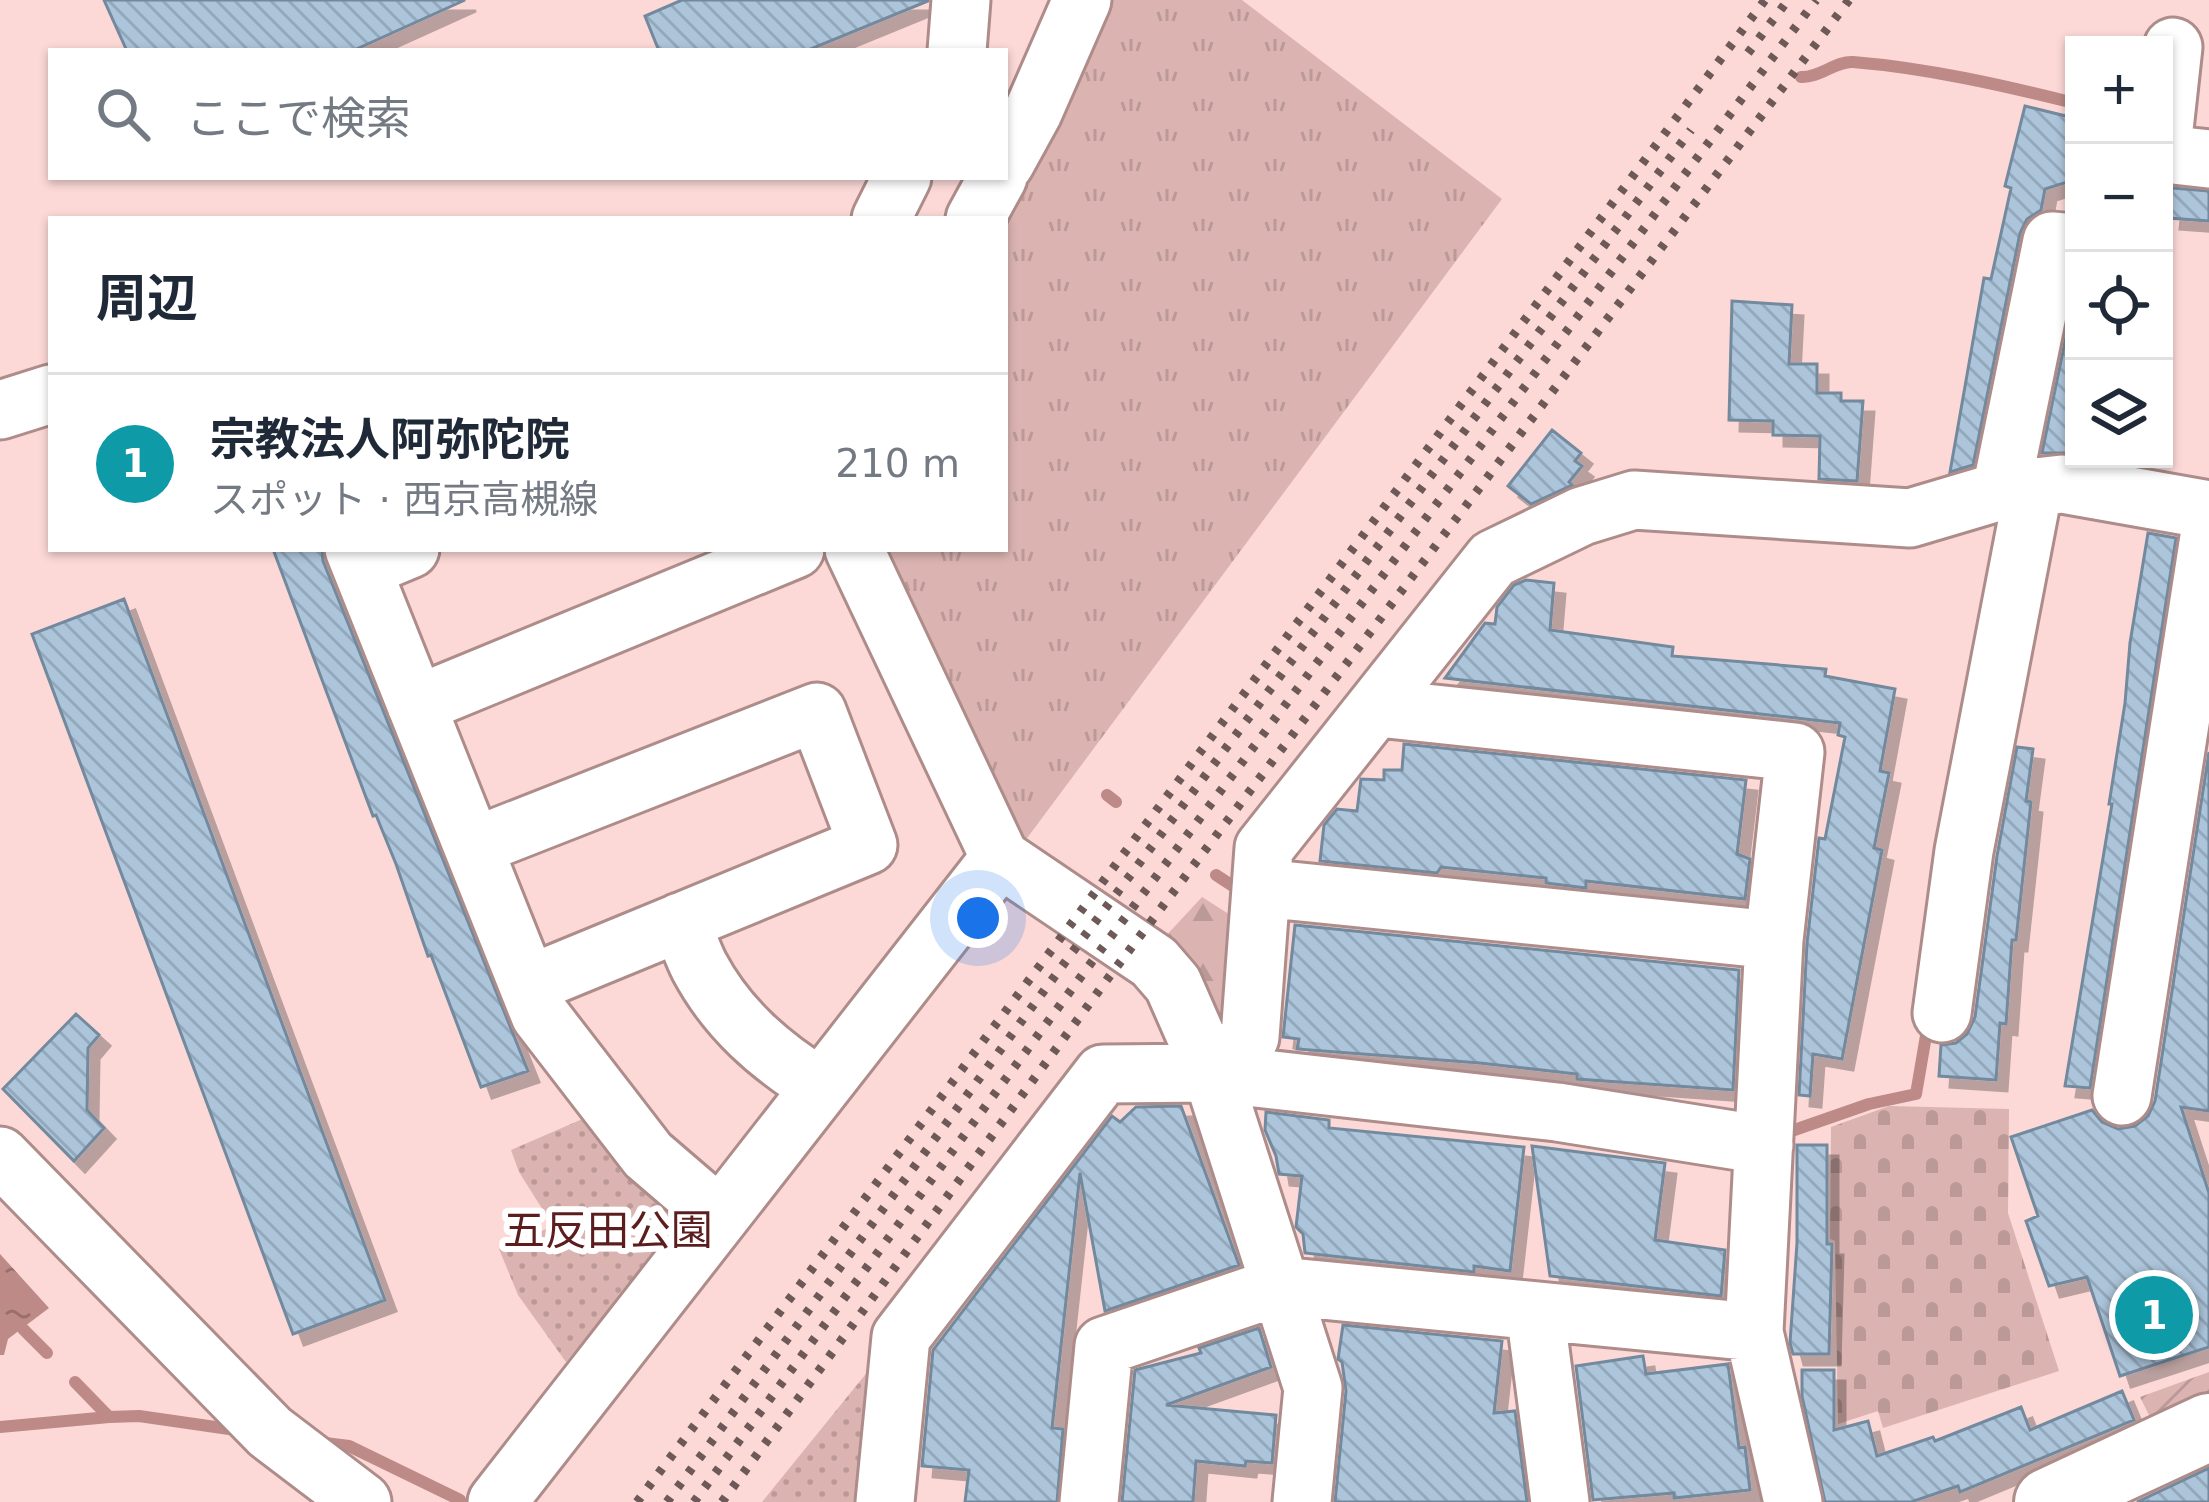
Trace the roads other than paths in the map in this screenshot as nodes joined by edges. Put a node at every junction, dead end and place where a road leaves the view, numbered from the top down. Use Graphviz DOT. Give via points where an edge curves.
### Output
graph roads {
  1 [pos="961,0"];
  2 [pos="1082,0"];
  3 [pos="957,48"];
  4 [pos="2173,155"];
  5 [pos="1008,158"];
  6 [pos="2209,159"];
  7 [pos="900,180"];
  8 [pos="996,180"];
  9 [pos="882,216"];
  10 [pos="977,216"];
  11 [pos="2065,242"];
  12 [pos="48,395"];
  13 [pos="0,410"];
  14 [pos="2106,476"];
  15 [pos="2017,489"];
  16 [pos="2209,510"];
  17 [pos="2209,537"];
  18 [pos="788,552"];
  19 [pos="855,552"];
  20 [pos="375,556"];
  21 [pos="416,705"];
  22 [pos="1378,708"];
  23 [pos="473,847"];
  24 [pos="1000,858"];
  25 [pos="1261,888"];
  26 [pos="680,922"];
  27 [pos="1774,940"];
  28 [pos="528,985"];
  29 [pos="1942,1013"];
  30 [pos="1212,1072"];
  31 [pos="820,1088"];
  32 [pos="2122,1096"];
  33 [pos="1764,1144"];
  34 [pos="0,1156"];
  35 [pos="719,1216"];
  36 [pos="1280,1286"];
  37 [pos="1535,1311"];
  38 [pos="1754,1332"];
  39 [pos="2209,1427"];
  40 [pos="2051,1501"];
  41 [pos="362,1502"];
  42 [pos="496,1502"];
  43 [pos="885,1502"];
  44 [pos="1089,1502"];
  45 [pos="1302,1502"];
  46 [pos="1560,1502"];
  47 [pos="1793,1502"];
  1 -- 3 [label="street"];
  2 -- 5 [label="street"];
  4 -- 6 [label="street"];
  7 -- 9 [label="street"];
  8 -- 10 [label="street"];
  11 -- 15 [label="street" via="2052,241"];
  12 -- 13 [label="street"];
  14 -- 15 [label="street"];
  14 -- 16 [label="street"];
  15 -- 22 [label="street" via="1910,518 1634,500 1582,516 1493,559"];
  15 -- 29 [label="street"];
  17 -- 32 [label="street" via="2152,741 2114,980"];
  18 -- 21 [label="street"];
  19 -- 24 [label="street"];
  20 -- 21 [label="street"];
  21 -- 23 [label="street"];
  22 -- 25 [label="street" via="1264,848"];
  22 -- 27 [label="street" via="1795,752"];
  23 -- 26 [label="street" via="817,712 868,845"];
  23 -- 28 [label="street"];
  24 -- 30 [label="street" via="1154,962 1173,984"];
  24 -- 31 [label="street"];
  25 -- 27 [label="street"];
  25 -- 30 [label="street" via="1250,1036"];
  26 -- 28 [label="street"];
  26 -- 31 [label="street" via="715,992 749,1035"];
  27 -- 33 [label="street"];
  28 -- 35 [label="street" via="540,1016 648,1155"];
  30 -- 33 [label="street"];
  30 -- 36 [label="street"];
  30 -- 43 [label="street" via="1103,1074 901,1336"];
  31 -- 35 [label="street"];
  33 -- 38 [label="street"];
  34 -- 41 [label="street" via="270,1432"];
  35 -- 42 [label="street"];
  36 -- 37 [label="street"];
  36 -- 44 [label="street" via="1104,1346"];
  36 -- 45 [label="street" via="1313,1388"];
  37 -- 38 [label="street"];
  37 -- 46 [label="street"];
  38 -- 47 [label="street"];
  39 -- 40 [label="main road"];
}
